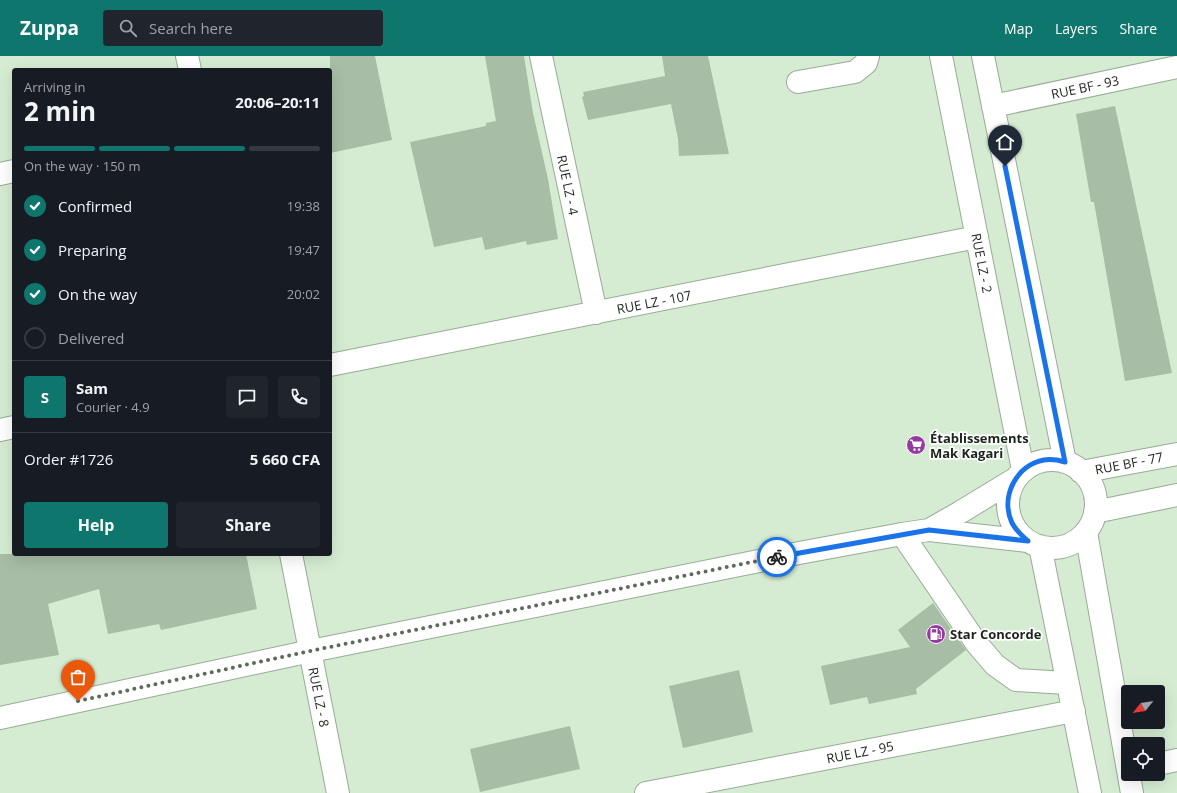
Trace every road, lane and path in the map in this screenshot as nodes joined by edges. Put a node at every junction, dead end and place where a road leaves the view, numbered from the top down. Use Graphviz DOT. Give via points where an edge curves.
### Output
graph roads {
  1 [pos="187,56"];
  2 [pos="541,56"];
  3 [pos="868,56"];
  4 [pos="941,56"];
  5 [pos="983,56"];
  6 [pos="1177,67"];
  7 [pos="190,68"];
  8 [pos="798,82"];
  9 [pos="993,106"];
  10 [pos="12,171"];
  11 [pos="0,174"];
  12 [pos="977,237"];
  13 [pos="596,313"];
  14 [pos="332,365"];
  15 [pos="12,427"];
  16 [pos="0,430"];
  17 [pos="1177,454"];
  18 [pos="1073,467"];
  19 [pos="1019,474"];
  20 [pos="1177,495"];
  21 [pos="1090,522"];
  22 [pos="929,530"];
  23 [pos="902,534"];
  24 [pos="1034,544"];
  25 [pos="291,556"];
  26 [pos="310,651"];
  27 [pos="1067,683"];
  28 [pos="1074,711"];
  29 [pos="0,718"];
  30 [pos="1123,737"];
  31 [pos="1177,760"];
  32 [pos="1165,763"];
  33 [pos="1130,781"];
  34 [pos="338,793"];
  35 [pos="646,793"];
  36 [pos="1090,793"];
  37 [pos="1132,793"];
  1 -- 7 [label="main road"];
  2 -- 13 [label="main road, RUE LZ - 4"];
  3 -- 8 [label="main road" via="866,63 855,72"];
  4 -- 12 [label="main road, RUE LZ - 2"];
  5 -- 9 [label="main road"];
  6 -- 9 [label="main road, RUE BF - 93"];
  9 -- 18 [label="main road"];
  10 -- 11 [label="main road"];
  12 -- 13 [label="main road, RUE LZ - 107"];
  12 -- 19 [label="main road, RUE LZ - 2"];
  13 -- 14 [label="main road, RUE LZ - 107"];
  15 -- 16 [label="main road"];
  17 -- 18 [label="main road, RUE BF - 77"];
  18 -- 19 [label="main road" via="1054,460 1043,460 1032,464"];
  18 -- 21 [label="main road" via="1089,480 1093,490 1095,501"];
  19 -- 22 [label="main road"];
  19 -- 24 [label="main road" via="1008,500 1009,511 1012,523 1019,533"];
  20 -- 21 [label="main road"];
  21 -- 24 [label="main road" via="1076,540 1065,546 1052,548"];
  21 -- 30 [label="main road"];
  22 -- 23 [label="main road"];
  22 -- 24 [label="main road"];
  23 -- 26 [label="main road"];
  23 -- 27 [label="main road" via="994,665 1016,680"];
  24 -- 27 [label="main road"];
  25 -- 26 [label="main road, RUE LZ - 8"];
  26 -- 29 [label="main road"];
  26 -- 34 [label="main road, RUE LZ - 8"];
  27 -- 28 [label="main road"];
  28 -- 35 [label="main road, RUE LZ - 95"];
  28 -- 36 [label="main road"];
  31 -- 32 [label="main road"];
  33 -- 37 [label="main road"];
}
